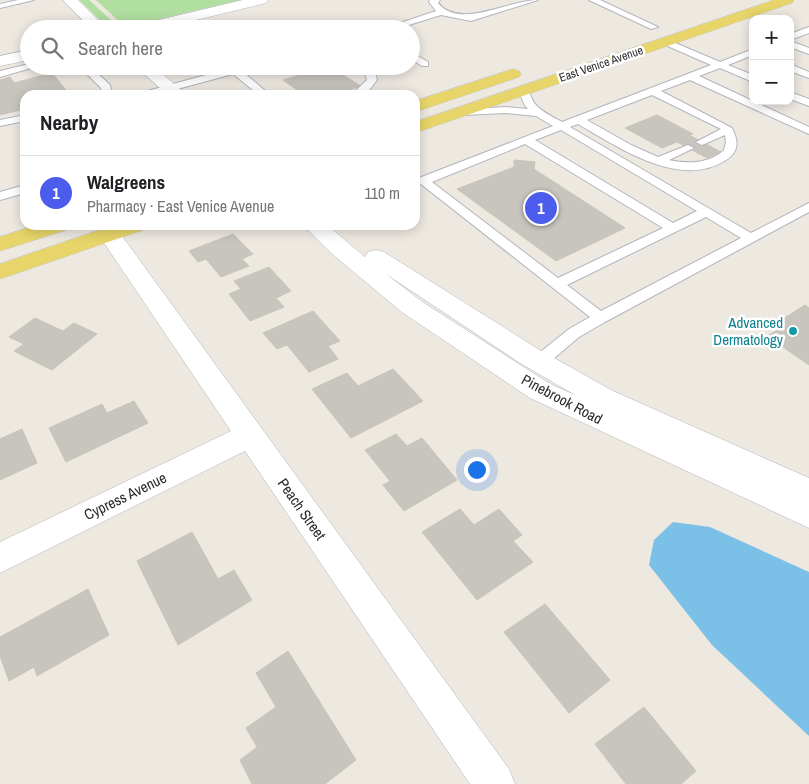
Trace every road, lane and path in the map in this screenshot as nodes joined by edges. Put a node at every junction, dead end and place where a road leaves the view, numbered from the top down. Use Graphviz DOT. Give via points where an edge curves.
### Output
graph roads {
  1 [pos="30,0"];
  2 [pos="70,0"];
  3 [pos="261,0"];
  4 [pos="436,0"];
  5 [pos="534,0"];
  6 [pos="593,0"];
  7 [pos="749,0"];
  8 [pos="787,0"];
  9 [pos="0,6"];
  10 [pos="441,12"];
  11 [pos="91,20"];
  12 [pos="177,20"];
  13 [pos="415,20"];
  14 [pos="659,26"];
  15 [pos="809,30"];
  16 [pos="636,34"];
  17 [pos="794,36"];
  18 [pos="666,42"];
  19 [pos="794,45"];
  20 [pos="809,51"];
  21 [pos="749,54"];
  22 [pos="20,57"];
  23 [pos="420,61"];
  24 [pos="0,62"];
  25 [pos="425,64"];
  26 [pos="720,65"];
  27 [pos="20,69"];
  28 [pos="794,69"];
  29 [pos="526,70"];
  30 [pos="0,74"];
  31 [pos="574,74"];
  32 [pos="93,75"];
  33 [pos="154,75"];
  34 [pos="223,75"];
  35 [pos="240,75"];
  36 [pos="372,75"];
  37 [pos="809,75"];
  38 [pos="690,76"];
  39 [pos="749,77"];
  40 [pos="106,90"];
  41 [pos="172,90"];
  42 [pos="180,90"];
  43 [pos="259,90"];
  44 [pos="364,90"];
  45 [pos="524,91"];
  46 [pos="652,91"];
  47 [pos="794,97"];
  48 [pos="809,103"];
  49 [pos="420,105"];
  50 [pos="463,112"];
  51 [pos="539,113"];
  52 [pos="20,119"];
  53 [pos="580,120"];
  54 [pos="0,123"];
  55 [pos="420,126"];
  56 [pos="562,127"];
  57 [pos="728,130"];
  58 [pos="809,132"];
  59 [pos="526,140"];
  60 [pos="702,142"];
  61 [pos="688,148"];
  62 [pos="657,161"];
  63 [pos="423,181"];
  64 [pos="20,190"];
  65 [pos="0,196"];
  66 [pos="809,207"];
  67 [pos="706,212"];
  68 [pos="673,228"];
  69 [pos="43,230"];
  70 [pos="122,230"];
  71 [pos="319,230"];
  72 [pos="342,230"];
  73 [pos="751,238"];
  74 [pos="0,244"];
  75 [pos="0,272"];
  76 [pos="556,284"];
  77 [pos="422,300"];
  78 [pos="600,318"];
  79 [pos="539,362"];
  80 [pos="250,435"];
  81 [pos="809,492"];
  82 [pos="809,514"];
  83 [pos="0,558"];
  84 [pos="494,784"];
  1 -- 9 [label="lane"];
  2 -- 11 [label="street"];
  3 -- 12 [label="street"];
  4 -- 10 [label="lane" via="433,2"];
  5 -- 10 [label="lane" via="471,18"];
  6 -- 14 [label="lane"];
  7 -- 18 [label="main road" via="672,28"];
  8 -- 18 [label="main road, East Venice Avenue"];
  10 -- 13 [label="lane"];
  14 -- 16 [label="main road, East Venice Avenue"];
  14 -- 31 [label="main road" via="648,36 600,57"];
  15 -- 17 [label="lane"];
  18 -- 26 [label="lane"];
  18 -- 31 [label="main road, East Venice Avenue"];
  19 -- 20 [label="lane"];
  21 -- 26 [label="lane"];
  22 -- 24 [label="street"];
  23 -- 25 [label="lane"];
  26 -- 38 [label="lane"];
  26 -- 39 [label="lane"];
  27 -- 30 [label="lane"];
  28 -- 37 [label="lane"];
  29 -- 49 [label="main road"];
  31 -- 45 [label="main road, East Venice Avenue"];
  32 -- 40 [label="lane"];
  33 -- 41 [label="street"];
  34 -- 42 [label="lane"];
  35 -- 43 [label="lane"];
  36 -- 44 [label="lane"];
  38 -- 46 [label="lane"];
  38 -- 58 [label="lane"];
  45 -- 50 [label="main road, East Venice Avenue"];
  45 -- 51 [label="lane" via="529,104"];
  46 -- 53 [label="lane"];
  46 -- 57 [label="lane"];
  47 -- 48 [label="lane"];
  50 -- 51 [label="lane" via="505,110"];
  50 -- 55 [label="main road, East Venice Avenue"];
  51 -- 56 [label="lane"];
  52 -- 54 [label="lane"];
  53 -- 56 [label="lane"];
  53 -- 62 [label="lane"];
  56 -- 59 [label="lane"];
  56 -- 67 [label="lane"];
  57 -- 60 [label="lane"];
  57 -- 62 [label="lane" via="732,147 717,160 692,168"];
  59 -- 63 [label="lane"];
  59 -- 68 [label="lane"];
  61 -- 62 [label="lane"];
  63 -- 76 [label="lane"];
  64 -- 65 [label="lane"];
  66 -- 73 [label="lane"];
  67 -- 68 [label="lane"];
  67 -- 73 [label="lane"];
  68 -- 76 [label="lane"];
  69 -- 74 [label="main road"];
  70 -- 75 [label="main road"];
  70 -- 80 [label="street, Peach Street"];
  71 -- 77 [label="street, Pinebrook Road" via="339,248"];
  72 -- 77 [label="street, Pinebrook Road"];
  73 -- 78 [label="lane"];
  76 -- 78 [label="lane"];
  77 -- 79 [label="street, Pinebrook Road"];
  77 -- 82 [label="street, Pinebrook Road" via="540,391"];
  78 -- 79 [label="lane" via="574,333"];
  79 -- 81 [label="street, Pinebrook Road" via="603,398"];
  80 -- 83 [label="street, Cypress Avenue"];
  80 -- 84 [label="street, Peach Street"];
}
